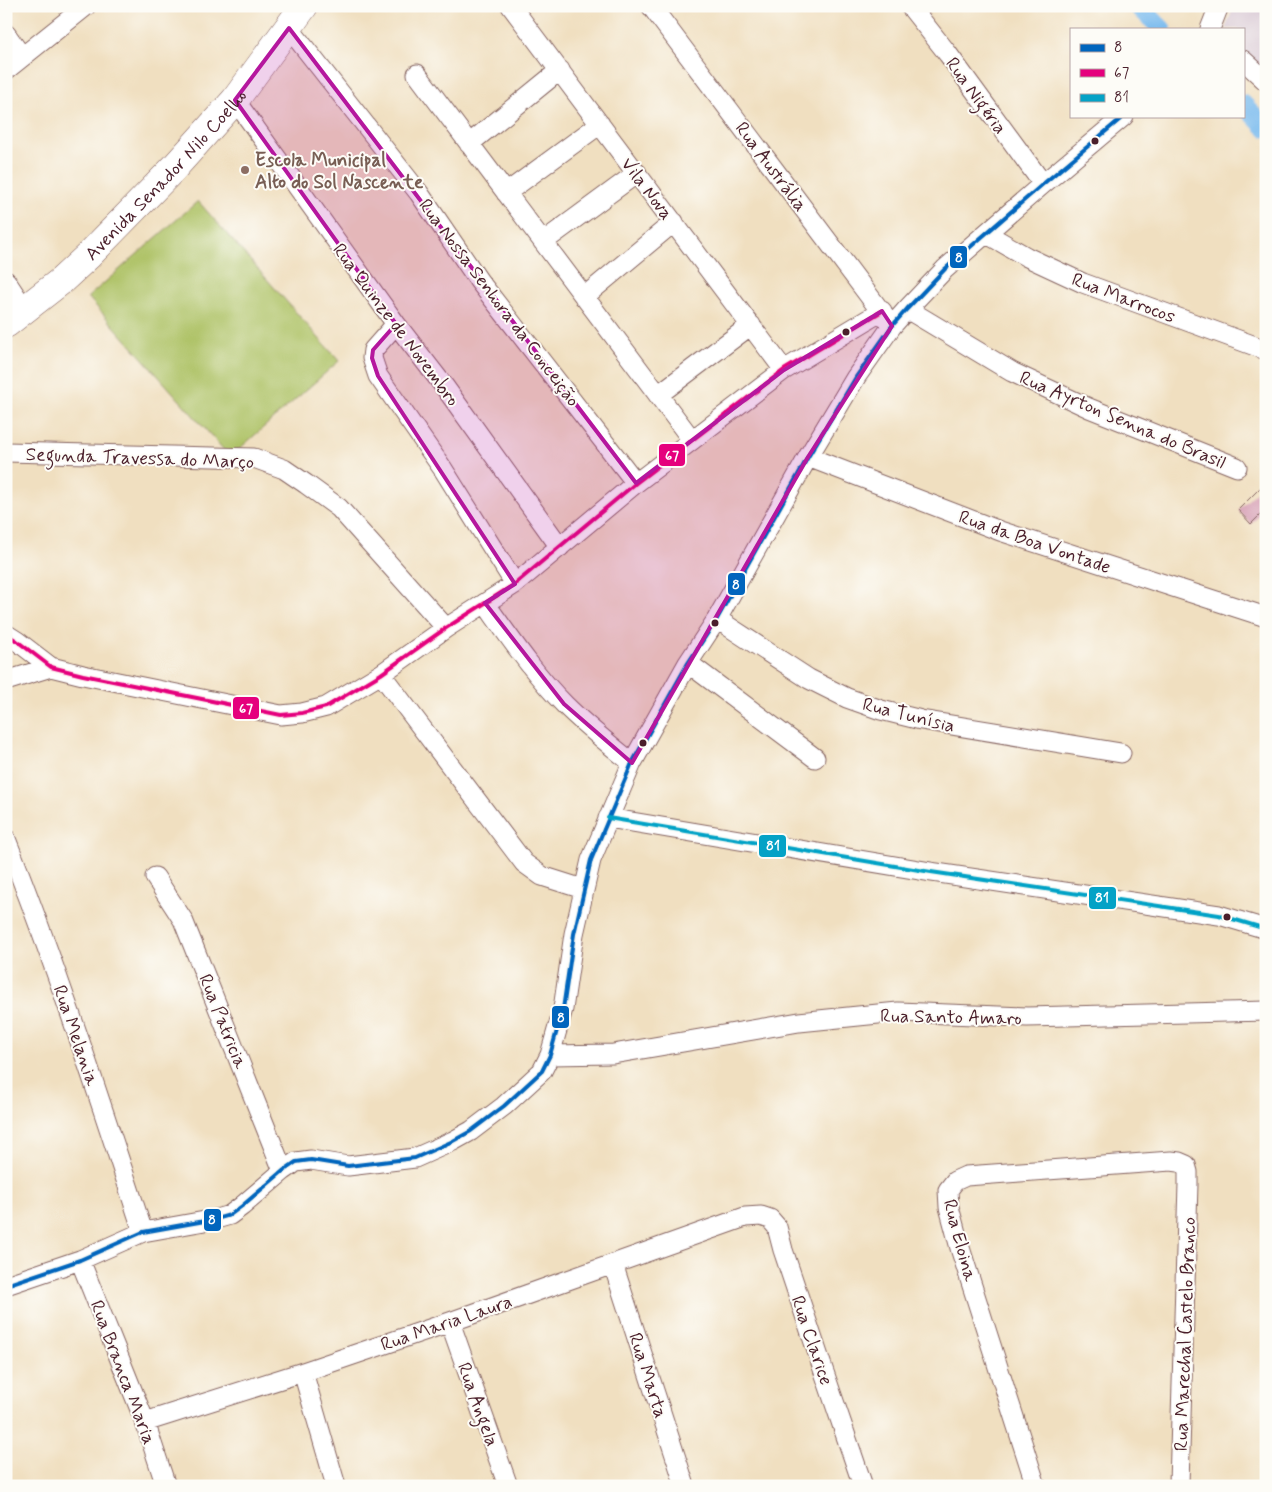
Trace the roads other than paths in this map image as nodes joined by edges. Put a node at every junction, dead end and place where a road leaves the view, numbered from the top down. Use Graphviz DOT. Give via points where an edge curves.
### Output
graph roads {
  1 [pos="86,6"];
  2 [pos="511,6"];
  3 [pos="651,6"];
  4 [pos="910,6"];
  5 [pos="1219,6"];
  6 [pos="297,17"];
  7 [pos="1210,28"];
  8 [pos="6,34"];
  9 [pos="22,57"];
  10 [pos="1244,61"];
  11 [pos="6,70"];
  12 [pos="560,70"];
  13 [pos="417,74"];
  14 [pos="1266,81"];
  15 [pos="235,100"];
  16 [pos="1122,118"];
  17 [pos="600,124"];
  18 [pos="469,144"];
  19 [pos="637,173"];
  20 [pos="1043,184"];
  21 [pos="506,194"];
  22 [pos="674,222"];
  23 [pos="987,234"];
  24 [pos="543,242"];
  25 [pos="6,281"];
  26 [pos="584,297"];
  27 [pos="907,309"];
  28 [pos="16,317"];
  29 [pos="887,319"];
  30 [pos="396,324"];
  31 [pos="751,325"];
  32 [pos="1266,350"];
  33 [pos="784,370"];
  34 [pos="658,394"];
  35 [pos="692,440"];
  36 [pos="6,452"];
  37 [pos="808,457"];
  38 [pos="1237,466"];
  39 [pos="636,483"];
  40 [pos="560,547"];
  41 [pos="515,584"];
  42 [pos="485,603"];
  43 [pos="1266,617"];
  44 [pos="717,619"];
  45 [pos="446,628"];
  46 [pos="6,634"];
  47 [pos="688,663"];
  48 [pos="51,667"];
  49 [pos="381,674"];
  50 [pos="6,681"];
  51 [pos="1121,753"];
  52 [pos="815,758"];
  53 [pos="632,763"];
  54 [pos="608,818"];
  55 [pos="6,839"];
  56 [pos="155,877"];
  57 [pos="584,889"];
  58 [pos="1266,929"];
  59 [pos="1266,1011"];
  60 [pos="550,1055"];
  61 [pos="283,1171"];
  62 [pos="1188,1184"];
  63 [pos="745,1217"];
  64 [pos="143,1232"];
  65 [pos="80,1260"];
  66 [pos="613,1264"];
  67 [pos="6,1285"];
  68 [pos="450,1322"];
  69 [pos="303,1372"];
  70 [pos="146,1422"];
  71 [pos="1178,1485"];
  72 [pos="166,1486"];
  73 [pos="336,1486"];
  74 [pos="508,1486"];
  75 [pos="685,1486"];
  76 [pos="863,1486"];
  77 [pos="1036,1486"];
  1 -- 9 [label="street"];
  2 -- 12 [label="street, Vila Nova"];
  3 -- 29 [label="street, Rua Austrália"];
  4 -- 20 [label="street, Rua Nigéria"];
  5 -- 7 [label="street"];
  6 -- 15 [label="main road, Avenida Senador Nilo Coelho"];
  6 -- 39 [label="street, Rua Nossa Senhora da Conceição" via="478,280"];
  8 -- 9 [label="street"];
  9 -- 11 [label="street"];
  10 -- 14 [label="street"];
  12 -- 17 [label="street, Vila Nova"];
  12 -- 18 [label="street"];
  13 -- 18 [label="street"];
  15 -- 28 [label="main road, Avenida Senador Nilo Coelho" via="88,256"];
  15 -- 30 [label="street, Rua Quinze de Novembro"];
  16 -- 20 [label="street"];
  17 -- 19 [label="street, Vila Nova"];
  17 -- 21 [label="street"];
  18 -- 21 [label="street"];
  19 -- 22 [label="street, Vila Nova"];
  19 -- 24 [label="street"];
  20 -- 23 [label="street"];
  21 -- 24 [label="street"];
  22 -- 26 [label="street"];
  22 -- 31 [label="street, Vila Nova"];
  23 -- 27 [label="street" via="945,269"];
  23 -- 32 [label="street, Rua Marrocos" via="1027,258 1083,283"];
  24 -- 26 [label="street"];
  25 -- 28 [label="street"];
  26 -- 34 [label="street"];
  27 -- 29 [label="street"];
  27 -- 38 [label="street, Rua Ayrton Senna do Brasil" via="1020,376 1089,408"];
  29 -- 33 [label="street"];
  29 -- 37 [label="street"];
  30 -- 40 [label="street, Rua Quinze de Novembro"];
  30 -- 41 [label="street" via="373,350 378,376 443,469"];
  31 -- 33 [label="street, Vila Nova"];
  31 -- 34 [label="street"];
  33 -- 35 [label="street"];
  34 -- 35 [label="street"];
  35 -- 39 [label="street"];
  36 -- 45 [label="street, Segunda Travessa do Março" via="254,458 284,469 338,508"];
  37 -- 43 [label="street, Rua da Boa Vontade" via="1000,531"];
  37 -- 44 [label="street"];
  39 -- 40 [label="street"];
  40 -- 41 [label="street"];
  41 -- 42 [label="street"];
  42 -- 45 [label="street"];
  42 -- 53 [label="street" via="523,656 564,704"];
  44 -- 47 [label="street"];
  44 -- 51 [label="street, Rua Tunísia" via="809,680 881,710 921,720"];
  45 -- 49 [label="street"];
  46 -- 48 [label="street"];
  47 -- 52 [label="street"];
  47 -- 53 [label="street"];
  48 -- 49 [label="street" via="281,715 326,707"];
  48 -- 50 [label="street"];
  49 -- 57 [label="street" via="524,863 542,876"];
  53 -- 54 [label="street"];
  54 -- 57 [label="street" via="591,860"];
  54 -- 58 [label="street" via="931,872 1219,915"];
  55 -- 64 [label="street, Rua Melania" via="73,1019"];
  56 -- 61 [label="street, Rua Patricia" via="183,920"];
  57 -- 60 [label="street" via="563,1008"];
  59 -- 60 [label="street, Rua Santo Amaro" via="1027,1017 898,1012 799,1022 613,1054"];
  60 -- 61 [label="street" via="542,1072 504,1106 465,1134 415,1158 348,1166 311,1160 296,1162"];
  61 -- 64 [label="street" via="230,1215"];
  62 -- 71 [label="street, Rua Marechal Castelo Branco"];
  62 -- 77 [label="street, Rua Eloina" via="1186,1165 1171,1161 966,1176 955,1181 948,1190 960,1248"];
  63 -- 66 [label="street, Rua Maria Laura"];
  63 -- 76 [label="street, Rua Clarice" via="761,1216 770,1219 777,1227"];
  64 -- 65 [label="street"];
  65 -- 67 [label="street"];
  65 -- 70 [label="street, Rua Branca Maria"];
  66 -- 68 [label="street, Rua Maria Laura"];
  66 -- 75 [label="street, Rua Marta"];
  68 -- 69 [label="street, Rua Maria Laura"];
  68 -- 74 [label="street, Rua Angela"];
  69 -- 70 [label="street, Rua Maria Laura"];
  69 -- 73 [label="street"];
  70 -- 72 [label="street, Rua Branca Maria"];
}
